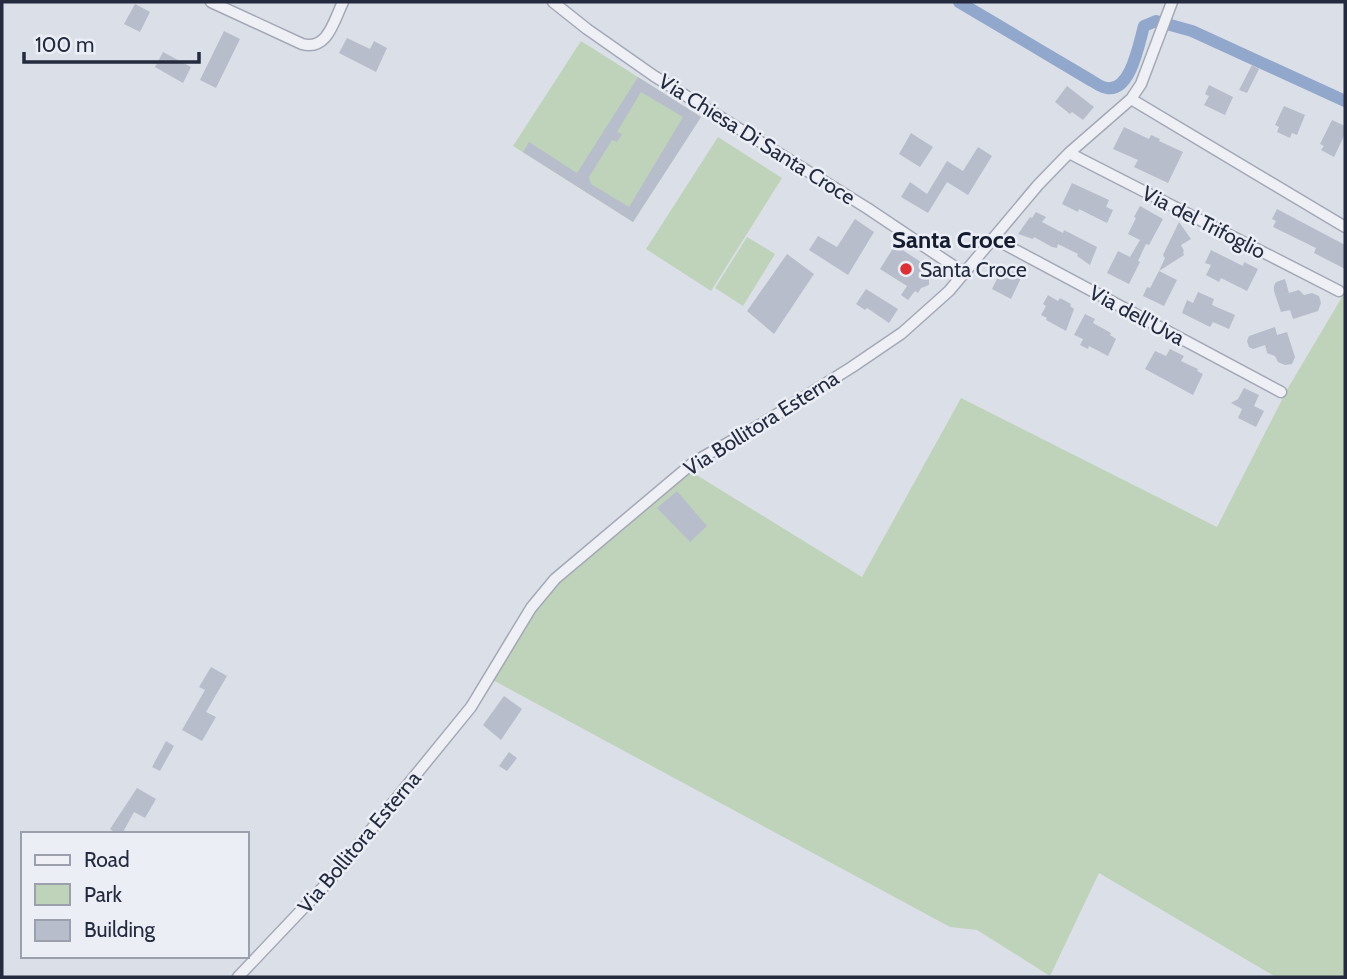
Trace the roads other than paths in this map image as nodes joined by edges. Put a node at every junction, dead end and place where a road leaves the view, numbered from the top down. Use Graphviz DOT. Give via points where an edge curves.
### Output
graph roads {
  1 [pos="211,2"];
  2 [pos="343,2"];
  3 [pos="553,2"];
  4 [pos="1171,4"];
  5 [pos="1131,99"];
  6 [pos="1069,153"];
  7 [pos="1345,227"];
  8 [pos="993,238"];
  9 [pos="964,273"];
  10 [pos="1339,292"];
  11 [pos="1281,392"];
  12 [pos="238,977"];
  1 -- 2 [label="street" via="312,46 323,42"];
  3 -- 9 [label="street, Via Chiesa Di Santa Croce" via="654,76"];
  4 -- 5 [label="street, Via Bollitora Esterna"];
  5 -- 6 [label="street, Via Bollitora Esterna"];
  5 -- 7 [label="street"];
  6 -- 8 [label="street, Via Bollitora Esterna"];
  6 -- 10 [label="street, Via del Trifoglio"];
  8 -- 9 [label="street, Via Bollitora Esterna"];
  8 -- 11 [label="street, Via dell'Uva"];
  9 -- 12 [label="street, Via Bollitora Esterna" via="902,333 760,425 694,461 555,579 531,608 471,707 330,880"];
}
